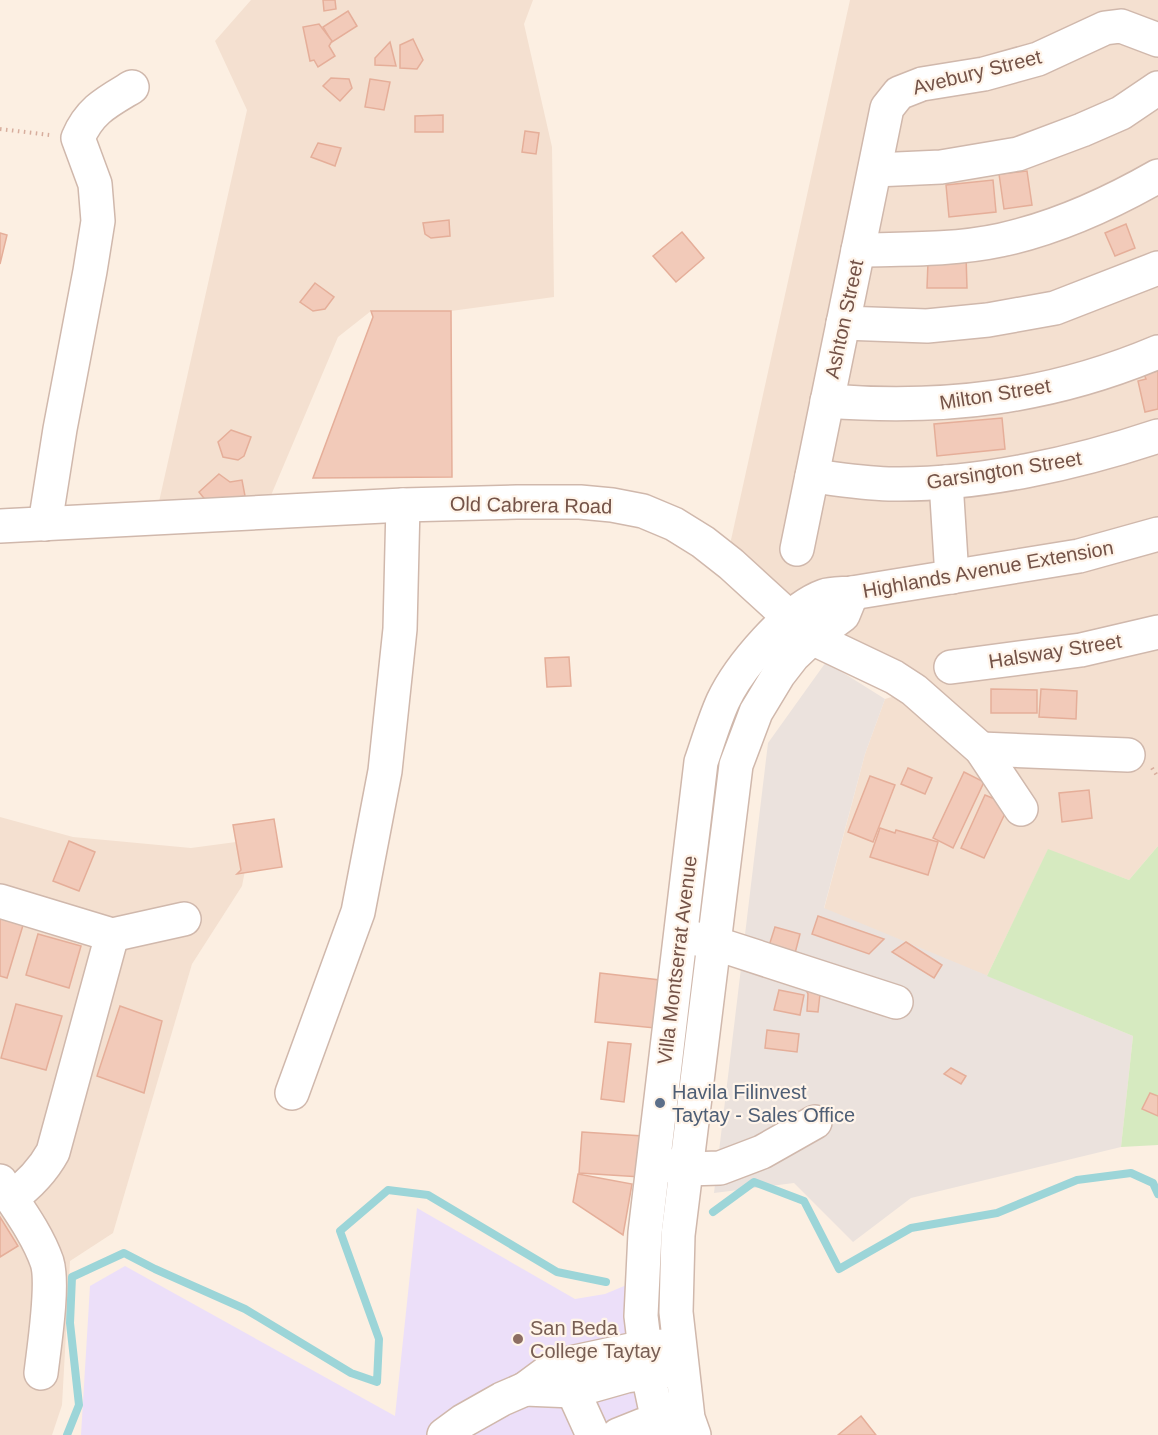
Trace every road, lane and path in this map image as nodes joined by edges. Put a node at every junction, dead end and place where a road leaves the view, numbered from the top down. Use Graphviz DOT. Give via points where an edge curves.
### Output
graph roads {
  1 [pos="1158,40"];
  2 [pos="132,87"];
  3 [pos="1158,88"];
  4 [pos="899,93"];
  5 [pos="0,129"];
  6 [pos="78,138"];
  7 [pos="875,170"];
  8 [pos="1158,176"];
  9 [pos="858,250"];
  10 [pos="1158,268"];
  11 [pos="843,323"];
  12 [pos="1158,352"];
  13 [pos="827,401"];
  14 [pos="1158,436"];
  15 [pos="812,476"];
  16 [pos="946,482"];
  17 [pos="403,505"];
  18 [pos="45,524"];
  19 [pos="0,526"];
  20 [pos="1158,534"];
  21 [pos="797,549"];
  22 [pos="952,577"];
  23 [pos="801,628"];
  24 [pos="1158,632"];
  25 [pos="951,667"];
  26 [pos="981,749"];
  27 [pos="1128,755"];
  28 [pos="1021,809"];
  29 [pos="0,902"];
  30 [pos="184,919"];
  31 [pos="111,934"];
  32 [pos="680,935"];
  33 [pos="714,943"];
  34 [pos="896,1002"];
  35 [pos="292,1093"];
  36 [pos="815,1122"];
  37 [pos="653,1163"];
  38 [pos="687,1169"];
  39 [pos="5,1190"];
  40 [pos="680,1357"];
  41 [pos="646,1360"];
  42 [pos="41,1373"];
  43 [pos="525,1389"];
  44 [pos="573,1391"];
  45 [pos="675,1428"];
  46 [pos="444,1435"];
  47 [pos="593,1435"];
  48 [pos="618,1435"];
  1 -- 4 [label="street, Avebury Street" via="1121,26 1105,28 1038,59 984,74 922,84"];
  2 -- 6 [label="street" via="102,105 85,122"];
  3 -- 7 [label="street" via="1120,113 1018,154 941,167"];
  4 -- 7 [label="street, Ashton Street" via="887,108"];
  5 -- 6 [label="path"];
  6 -- 18 [label="street" via="95,184 98,221"];
  7 -- 9 [label="street, Ashton Street"];
  8 -- 9 [label="street" via="1117,200 1000,240 942,248"];
  9 -- 11 [label="street, Ashton Street"];
  10 -- 11 [label="street" via="1055,308 988,320 927,326"];
  11 -- 13 [label="street, Ashton Street"];
  12 -- 13 [label="street, Milton Street" via="1078,380 984,400 921,405"];
  13 -- 15 [label="street, Ashton Street"];
  14 -- 16 [label="street, Garsington Street" via="1052,466"];
  15 -- 16 [label="street, Garsington Street" via="892,484"];
  15 -- 21 [label="street, Ashton Street"];
  16 -- 22 [label="street"];
  17 -- 18 [label="street, Old Cabrera Road"];
  17 -- 23 [label="street, Old Cabrera Road" via="580,502 643,511 703,542"];
  17 -- 35 [label="street" via="400,629 385,771 358,912"];
  18 -- 19 [label="street, Old Cabrera Road"];
  20 -- 22 [label="street, Highlands Avenue Extension" via="1079,556"];
  22 -- 23 [label="street, Highlands Avenue Extension" via="825,595"];
  23 -- 26 [label="street, Old Cabrera Road" via="914,690"];
  23 -- 32 [label="street, Villa Montserrat Avenue" via="767,638 723,700 701,762"];
  23 -- 33 [label="street, Villa Montserrat Avenue" via="793,656 756,712 736,765"];
  24 -- 25 [label="street, Halsway Street" via="1081,650"];
  26 -- 27 [label="street"];
  26 -- 28 [label="street, Old Cabrera Road"];
  29 -- 31 [label="street"];
  30 -- 31 [label="street"];
  31 -- 39 [label="street" via="52,1152 31,1183"];
  32 -- 33 [label="street"];
  32 -- 37 [label="street, Villa Montserrat Avenue"];
  33 -- 34 [label="street"];
  33 -- 38 [label="street, Villa Montserrat Avenue"];
  36 -- 38 [label="street" via="762,1152 720,1168"];
  37 -- 38 [label="street"];
  37 -- 41 [label="street, Villa Montserrat Avenue" via="640,1316"];
  38 -- 40 [label="street, Villa Montserrat Avenue" via="678,1235 676,1312"];
  39 -- 42 [label="street" via="48,1264"];
  40 -- 41 [label="street"];
  40 -- 45 [label="street, Villa Montserrat Avenue"];
  41 -- 43 [label="street" via="556,1366"];
  41 -- 44 [label="street" via="626,1376"];
  41 -- 45 [label="street, Villa Montserrat Avenue"];
  43 -- 44 [label="street"];
  43 -- 46 [label="street"];
  44 -- 47 [label="street"];
  45 -- 48 [label="street" via="643,1425"];
}
